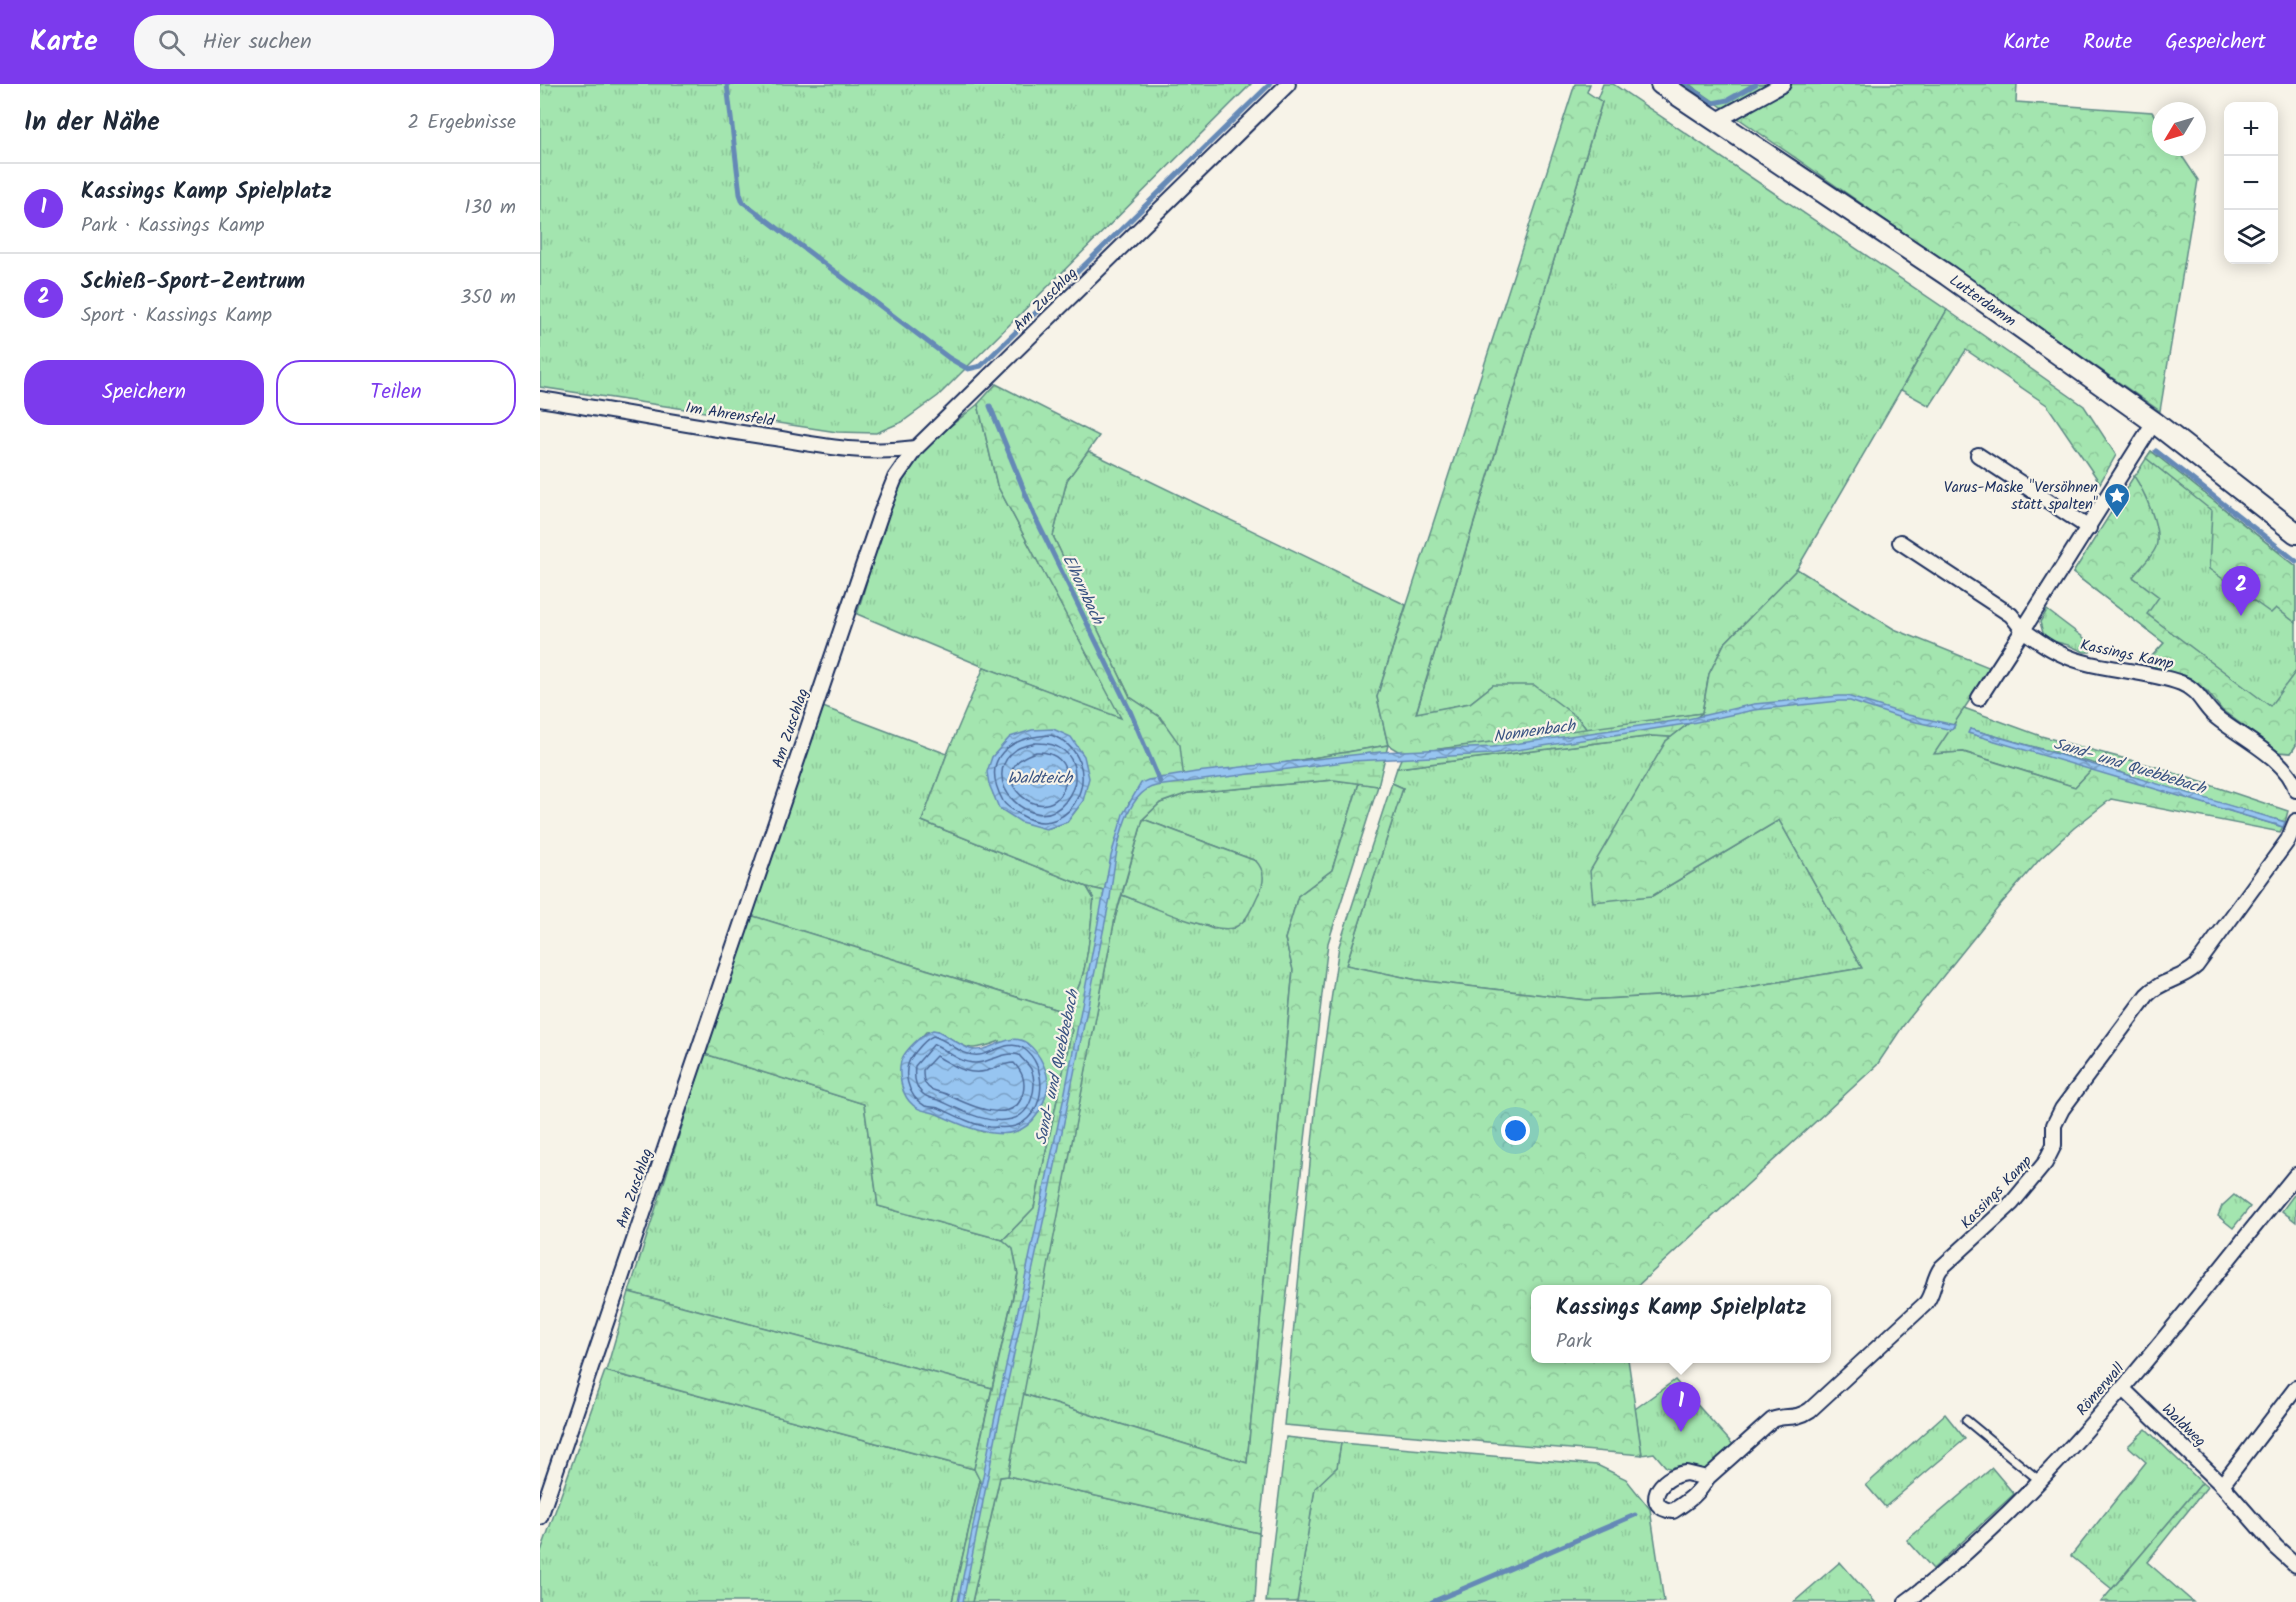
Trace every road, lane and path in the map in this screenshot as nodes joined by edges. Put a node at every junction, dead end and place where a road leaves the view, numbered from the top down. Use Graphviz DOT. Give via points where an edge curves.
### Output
graph roads {
  1 [pos="1288,84"];
  2 [pos="1661,84"];
  3 [pos="1783,84"];
  4 [pos="1716,122"];
  5 [pos="540,399"];
  6 [pos="2154,422"];
  7 [pos="916,448"];
  8 [pos="1978,455"];
  9 [pos="2089,528"];
  10 [pos="2296,533"];
  11 [pos="1900,542"];
  12 [pos="2023,630"];
  13 [pos="1979,698"];
  14 [pos="2292,767"];
  15 [pos="2296,790"];
  16 [pos="2296,821"];
  17 [pos="2296,1175"];
  18 [pos="2296,1388"];
  19 [pos="2123,1389"];
  20 [pos="1966,1420"];
  21 [pos="1707,1478"];
  22 [pos="2040,1481"];
  23 [pos="2222,1485"];
  24 [pos="540,1517"];
  25 [pos="2296,1565"];
  26 [pos="1906,1602"];
  1 -- 7 [label="street, Am Zuschlag"];
  2 -- 4 [label="street, Lutterdamm"];
  3 -- 4 [label="street"];
  4 -- 6 [label="street, Lutterdamm" via="1947,275"];
  5 -- 7 [label="street, Im Ahrensfeld" via="860,451"];
  6 -- 9 [label="street"];
  6 -- 10 [label="street, Lutterdamm"];
  7 -- 24 [label="street, Am Zuschlag" via="895,478 881,513"];
  8 -- 9 [label="street"];
  9 -- 12 [label="street"];
  11 -- 12 [label="street, Kassings Kamp" via="2012,615"];
  12 -- 13 [label="street"];
  12 -- 14 [label="street, Kassings Kamp" via="2051,650 2084,663 2149,674 2190,687 2214,716 2262,751"];
  14 -- 15 [label="street, Kassings Kamp"];
  16 -- 21 [label="street, Kassings Kamp" via="2288,840 2196,966 2183,977 2159,984 2147,995 2062,1109 2045,1163 2012,1203 1941,1268 1926,1303 1810,1410 1796,1418 1772,1420"];
  17 -- 19 [label="street, Römerwall"];
  18 -- 23 [label="street"];
  19 -- 22 [label="street, Römerwall"];
  19 -- 23 [label="street, Waldweg"];
  20 -- 22 [label="lane"];
  22 -- 26 [label="street, Römerwall" via="1965,1554"];
  23 -- 25 [label="street, Waldweg"];
}
